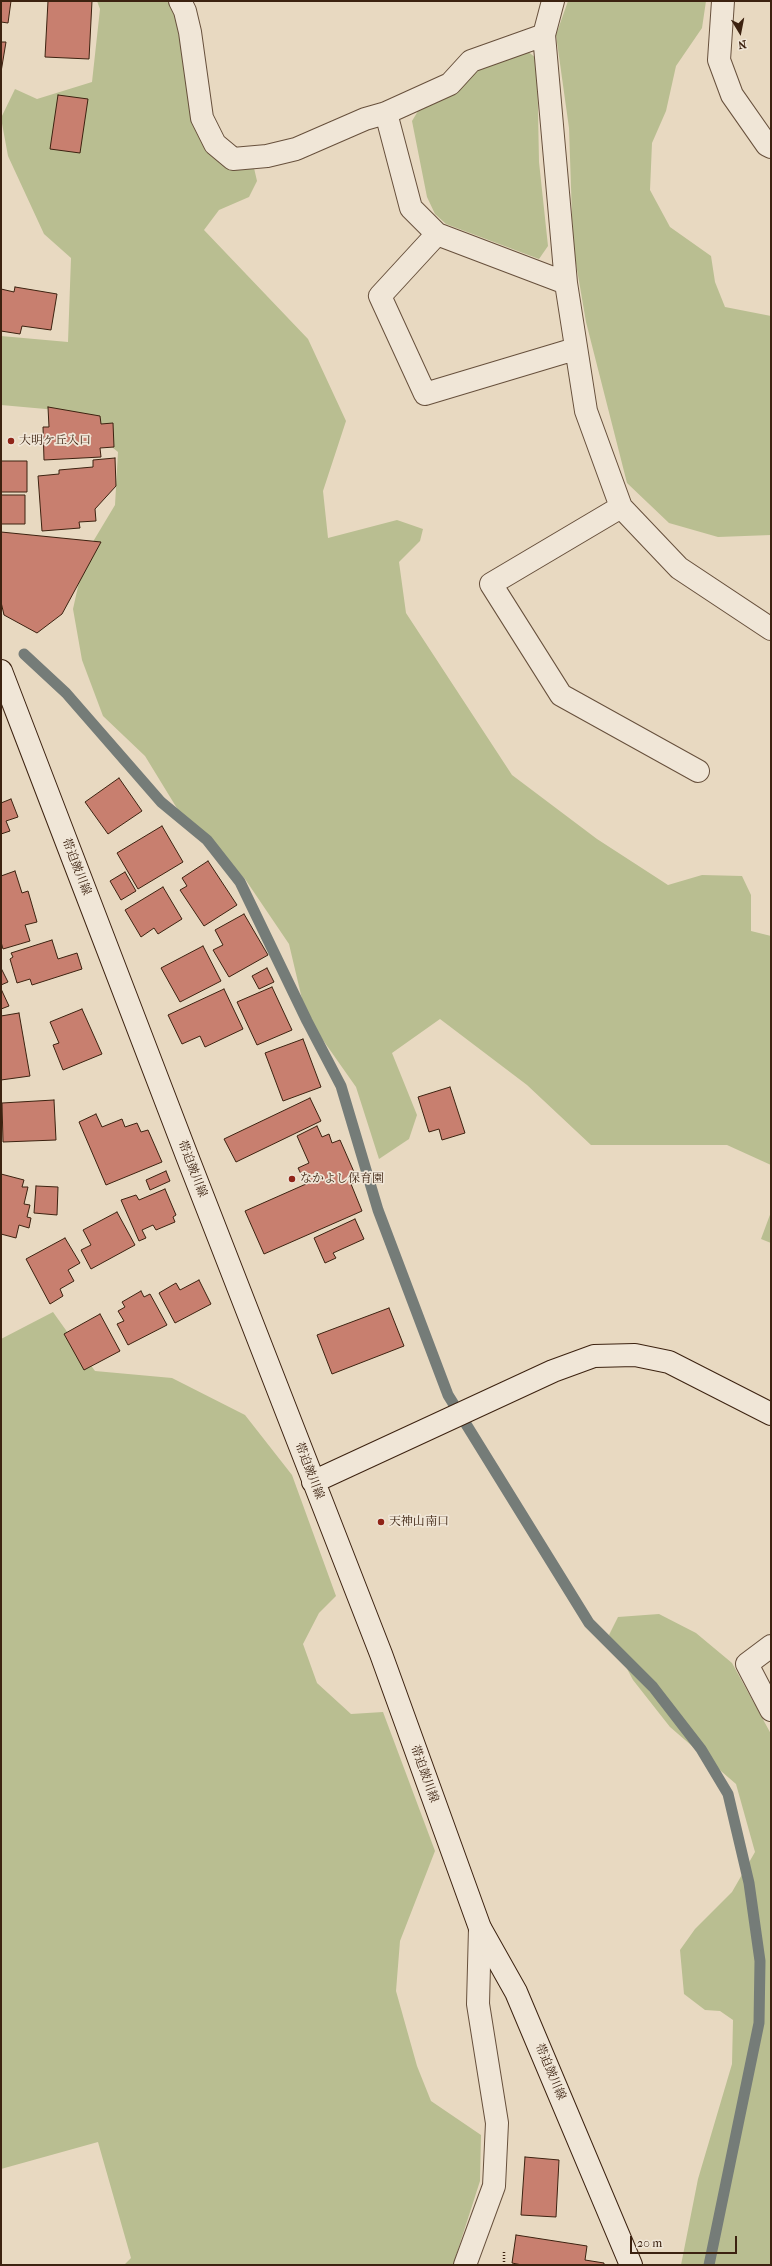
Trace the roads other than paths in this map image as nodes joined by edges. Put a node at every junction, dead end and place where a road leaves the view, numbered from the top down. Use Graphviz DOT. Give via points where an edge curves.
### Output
graph roads {
  1 [pos="180,1"];
  2 [pos="553,1"];
  3 [pos="723,1"];
  4 [pos="544,34"];
  5 [pos="386,113"];
  6 [pos="771,147"];
  7 [pos="437,234"];
  8 [pos="566,283"];
  9 [pos="575,349"];
  10 [pos="621,507"];
  11 [pos="771,629"];
  12 [pos="1,671"];
  13 [pos="698,771"];
  14 [pos="771,1414"];
  15 [pos="313,1482"];
  16 [pos="771,1646"];
  17 [pos="771,1710"];
  18 [pos="480,1928"];
  19 [pos="465,2265"];
  20 [pos="631,2265"];
  1 -- 5 [label="street" via="190,32 202,118 215,144 233,159 267,156 296,149 365,119"];
  2 -- 4 [label="street"];
  3 -- 6 [label="street" via="719,60 732,95"];
  4 -- 5 [label="street" via="472,61 450,84"];
  4 -- 8 [label="street"];
  5 -- 7 [label="street" via="411,208"];
  7 -- 8 [label="street"];
  7 -- 9 [label="street" via="380,296 425,394"];
  8 -- 9 [label="street"];
  9 -- 10 [label="street" via="586,411"];
  10 -- 11 [label="street" via="679,568"];
  10 -- 13 [label="street" via="491,584 561,695"];
  12 -- 15 [label="street, 帯迫皷川線"];
  14 -- 15 [label="street" via="669,1362 635,1355 594,1356 553,1372"];
  15 -- 18 [label="street, 帯迫皷川線" via="381,1654"];
  16 -- 17 [label="street" via="747,1664"];
  18 -- 19 [label="street" via="478,2004 497,2123 494,2186"];
  18 -- 20 [label="street, 帯迫皷川線" via="516,1992"];
}
